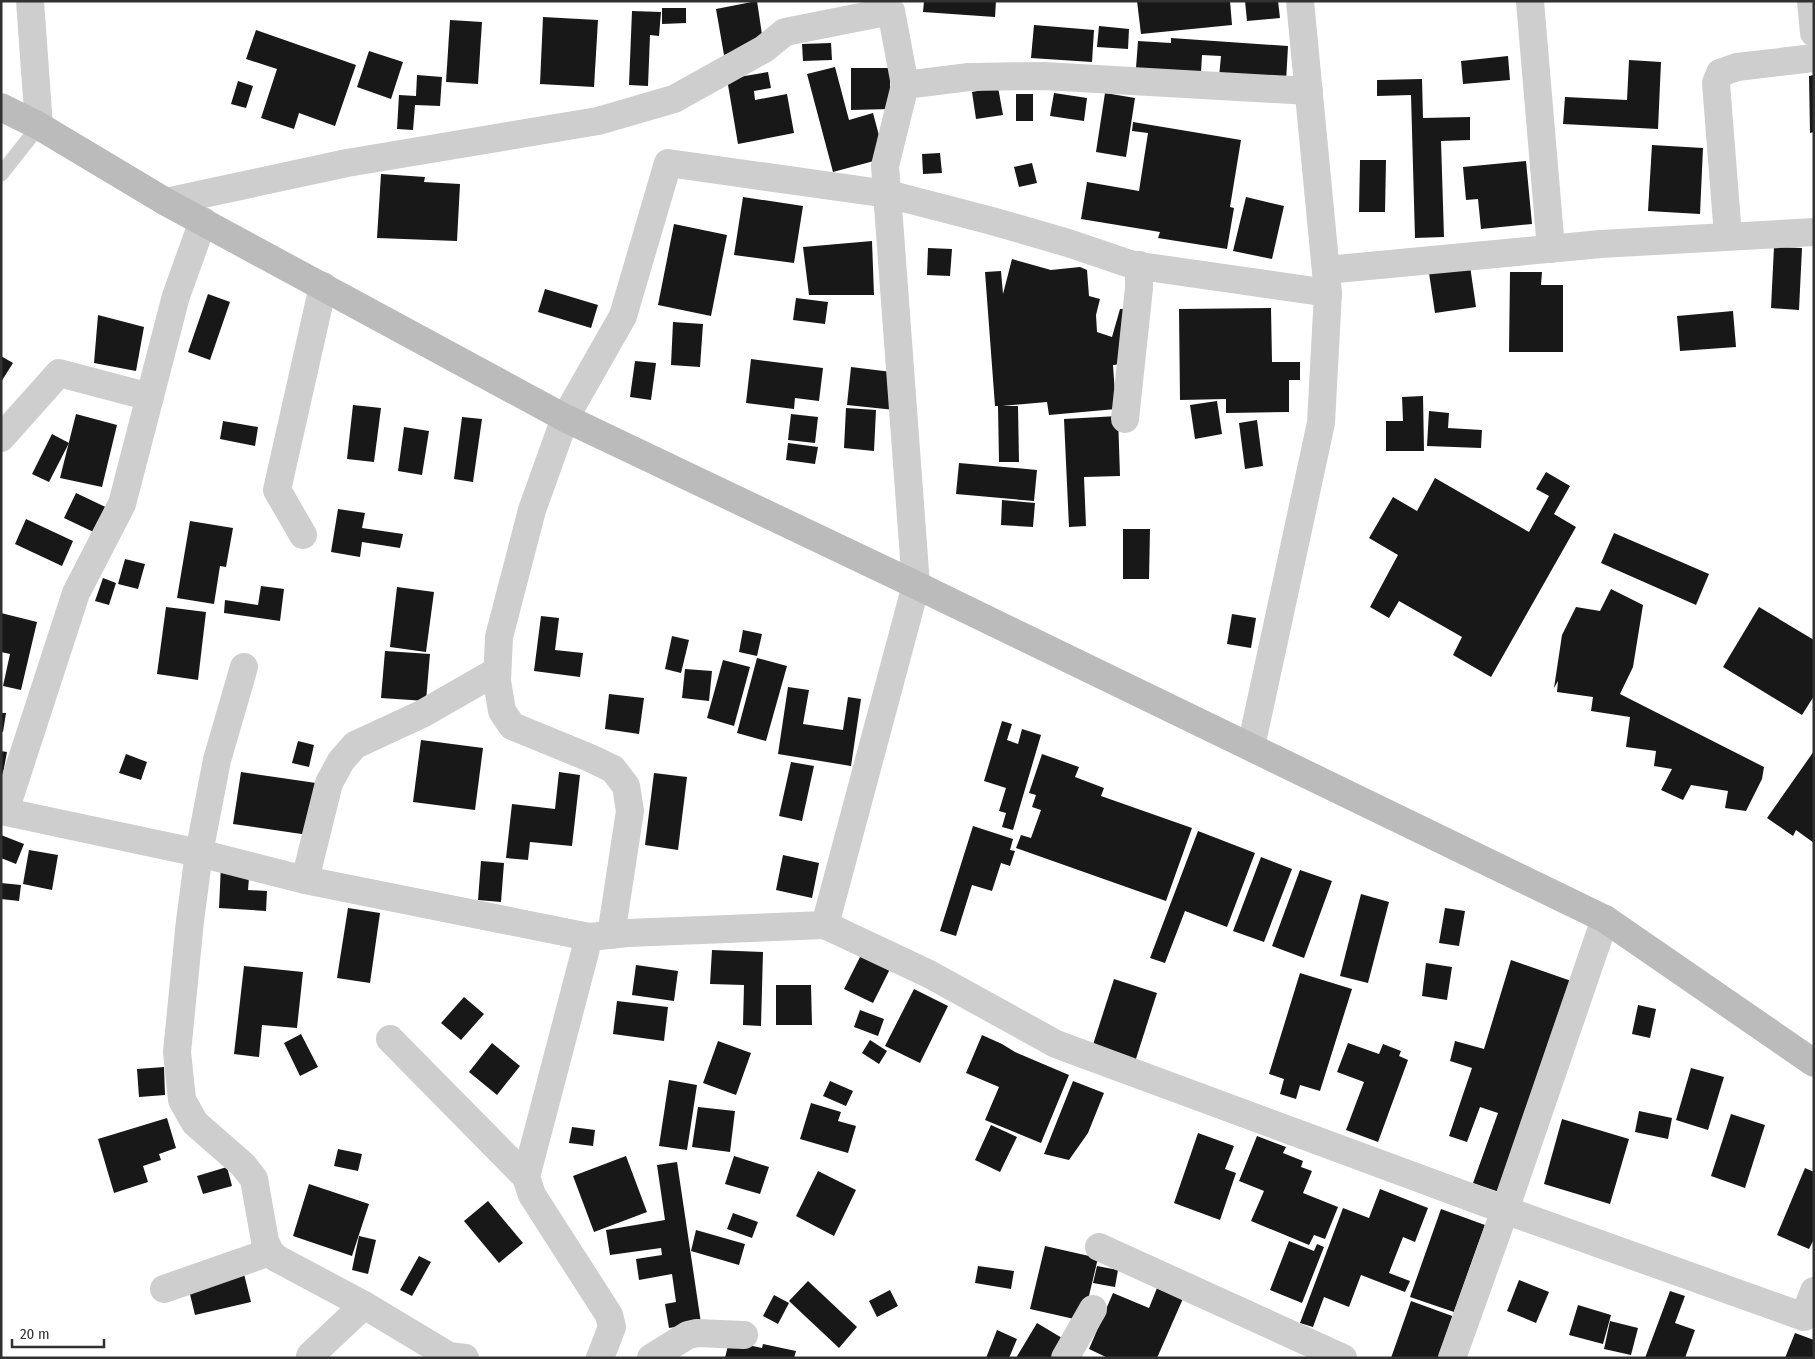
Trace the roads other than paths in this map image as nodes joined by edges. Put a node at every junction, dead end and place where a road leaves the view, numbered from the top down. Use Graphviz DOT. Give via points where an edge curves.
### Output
graph roads {
  1 [pos="30,1"];
  2 [pos="1300,1"];
  3 [pos="1530,1"];
  4 [pos="1811,1"];
  5 [pos="891,6"];
  6 [pos="1814,33"];
  7 [pos="1814,58"];
  8 [pos="905,85"];
  9 [pos="1309,91"];
  10 [pos="1,107"];
  11 [pos="39,126"];
  12 [pos="1,174"];
  13 [pos="888,194"];
  14 [pos="166,202"];
  15 [pos="203,221"];
  16 [pos="1814,232"];
  17 [pos="1728,236"];
  18 [pos="1551,249"];
  19 [pos="1139,265"];
  20 [pos="1327,281"];
  21 [pos="323,286"];
  22 [pos="150,397"];
  23 [pos="565,418"];
  24 [pos="1125,419"];
  25 [pos="1,438"];
  26 [pos="303,535"];
  27 [pos="916,585"];
  28 [pos="244,667"];
  29 [pos="497,671"];
  30 [pos="1251,747"];
  31 [pos="3,811"];
  32 [pos="199,853"];
  33 [pos="305,880"];
  34 [pos="1605,919"];
  35 [pos="825,925"];
  36 [pos="600,936"];
  37 [pos="390,1039"];
  38 [pos="1814,1063"];
  39 [pos="526,1177"];
  40 [pos="1505,1210"];
  41 [pos="1099,1247"];
  42 [pos="270,1252"];
  43 [pos="164,1289"];
  44 [pos="1814,1291"];
  45 [pos="364,1305"];
  46 [pos="1093,1309"];
  47 [pos="744,1335"];
  48 [pos="307,1357"];
  49 [pos="465,1358"];
  50 [pos="600,1358"];
  51 [pos="651,1358"];
  52 [pos="1066,1358"];
  53 [pos="1343,1358"];
  54 [pos="1452,1358"];
  1 -- 11 [label="street"];
  2 -- 9 [label="street"];
  3 -- 18 [label="street"];
  4 -- 6 [label="street"];
  5 -- 8 [label="street"];
  5 -- 14 [label="street" via="785,32 764,49 674,99 598,121 347,162"];
  7 -- 17 [label="street" via="1737,67 1720,73 1716,83"];
  8 -- 9 [label="street" via="969,77 1044,76"];
  8 -- 13 [label="street" via="885,166"];
  9 -- 20 [label="street"];
  10 -- 11 [label="main road"];
  11 -- 12 [label="lane"];
  11 -- 14 [label="main road"];
  13 -- 19 [label="street"];
  13 -- 23 [label="street" via="668,163 623,316"];
  13 -- 27 [label="street"];
  14 -- 15 [label="main road"];
  15 -- 21 [label="main road"];
  15 -- 22 [label="street" via="176,296"];
  16 -- 17 [label="street"];
  17 -- 18 [label="street"];
  18 -- 20 [label="street"];
  19 -- 20 [label="street"];
  19 -- 24 [label="street"];
  20 -- 30 [label="street" via="1322,423"];
  21 -- 23 [label="main road"];
  21 -- 26 [label="street" via="277,490"];
  22 -- 25 [label="street" via="59,373"];
  22 -- 31 [label="street" via="122,504 76,592"];
  23 -- 27 [label="main road"];
  23 -- 29 [label="street" via="532,510 499,638"];
  27 -- 30 [label="main road"];
  27 -- 35 [label="street"];
  28 -- 32 [label="street" via="218,760"];
  29 -- 33 [label="street" via="422,714 355,745 340,761 330,783"];
  29 -- 36 [label="street" via="502,711 512,726 613,769 626,786 630,812"];
  30 -- 34 [label="main road"];
  31 -- 32 [label="street"];
  32 -- 33 [label="street"];
  32 -- 42 [label="street" via="177,1052 182,1100 195,1123 243,1165 254,1179 265,1241"];
  33 -- 36 [label="street"];
  34 -- 38 [label="main road"];
  34 -- 40 [label="street"];
  35 -- 36 [label="street"];
  35 -- 40 [label="street" via="929,974 1056,1044"];
  36 -- 39 [label="street"];
  37 -- 39 [label="street"];
  39 -- 50 [label="street" via="532,1195 609,1315 612,1327"];
  40 -- 44 [label="street" via="1804,1317"];
  40 -- 54 [label="street"];
  41 -- 53 [label="street"];
  42 -- 43 [label="street"];
  42 -- 45 [label="street"];
  45 -- 48 [label="street"];
  45 -- 49 [label="street" via="449,1356"];
  46 -- 52 [label="street"];
  47 -- 51 [label="street" via="688,1335"];
}
